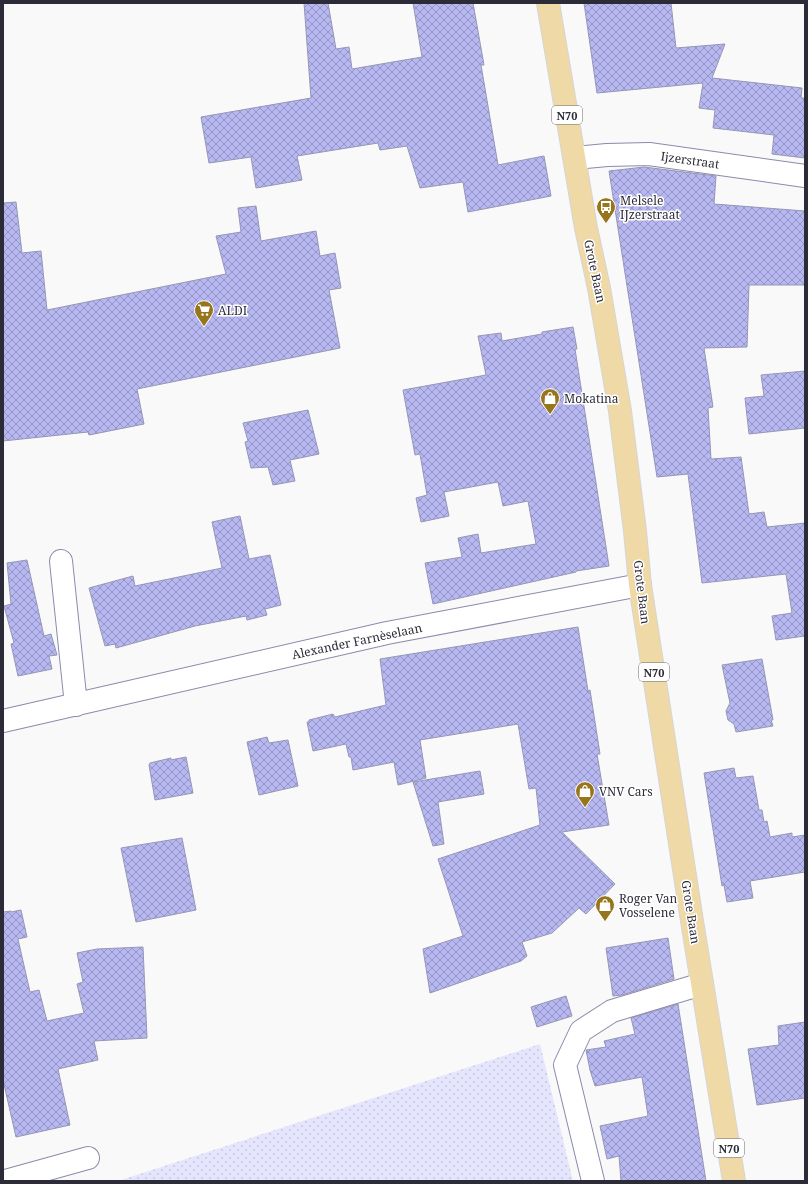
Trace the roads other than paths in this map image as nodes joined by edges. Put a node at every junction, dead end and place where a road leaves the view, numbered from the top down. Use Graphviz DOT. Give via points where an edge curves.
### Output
graph roads {
  1 [pos="548,3"];
  2 [pos="575,158"];
  3 [pos="805,176"];
  4 [pos="61,561"];
  5 [pos="640,585"];
  6 [pos="76,705"];
  7 [pos="3,721"];
  8 [pos="702,984"];
  9 [pos="88,1158"];
  10 [pos="5,1181"];
  11 [pos="594,1181"];
  12 [pos="734,1181"];
  1 -- 2 [label="main road, Grote Baan / N70"];
  2 -- 3 [label="street, Ijzerstraat" via="649,154"];
  2 -- 5 [label="main road, Grote Baan / N70" via="620,411"];
  4 -- 6 [label="street"];
  5 -- 6 [label="street, Alexander Farnèselaan" via="387,633"];
  5 -- 8 [label="main road, Grote Baan / N70"];
  6 -- 7 [label="street, Alexander Farnèselaan"];
  8 -- 11 [label="street" via="612,1011 581,1031 565,1065"];
  8 -- 12 [label="main road, Grote Baan / N70"];
  9 -- 10 [label="street"];
}
